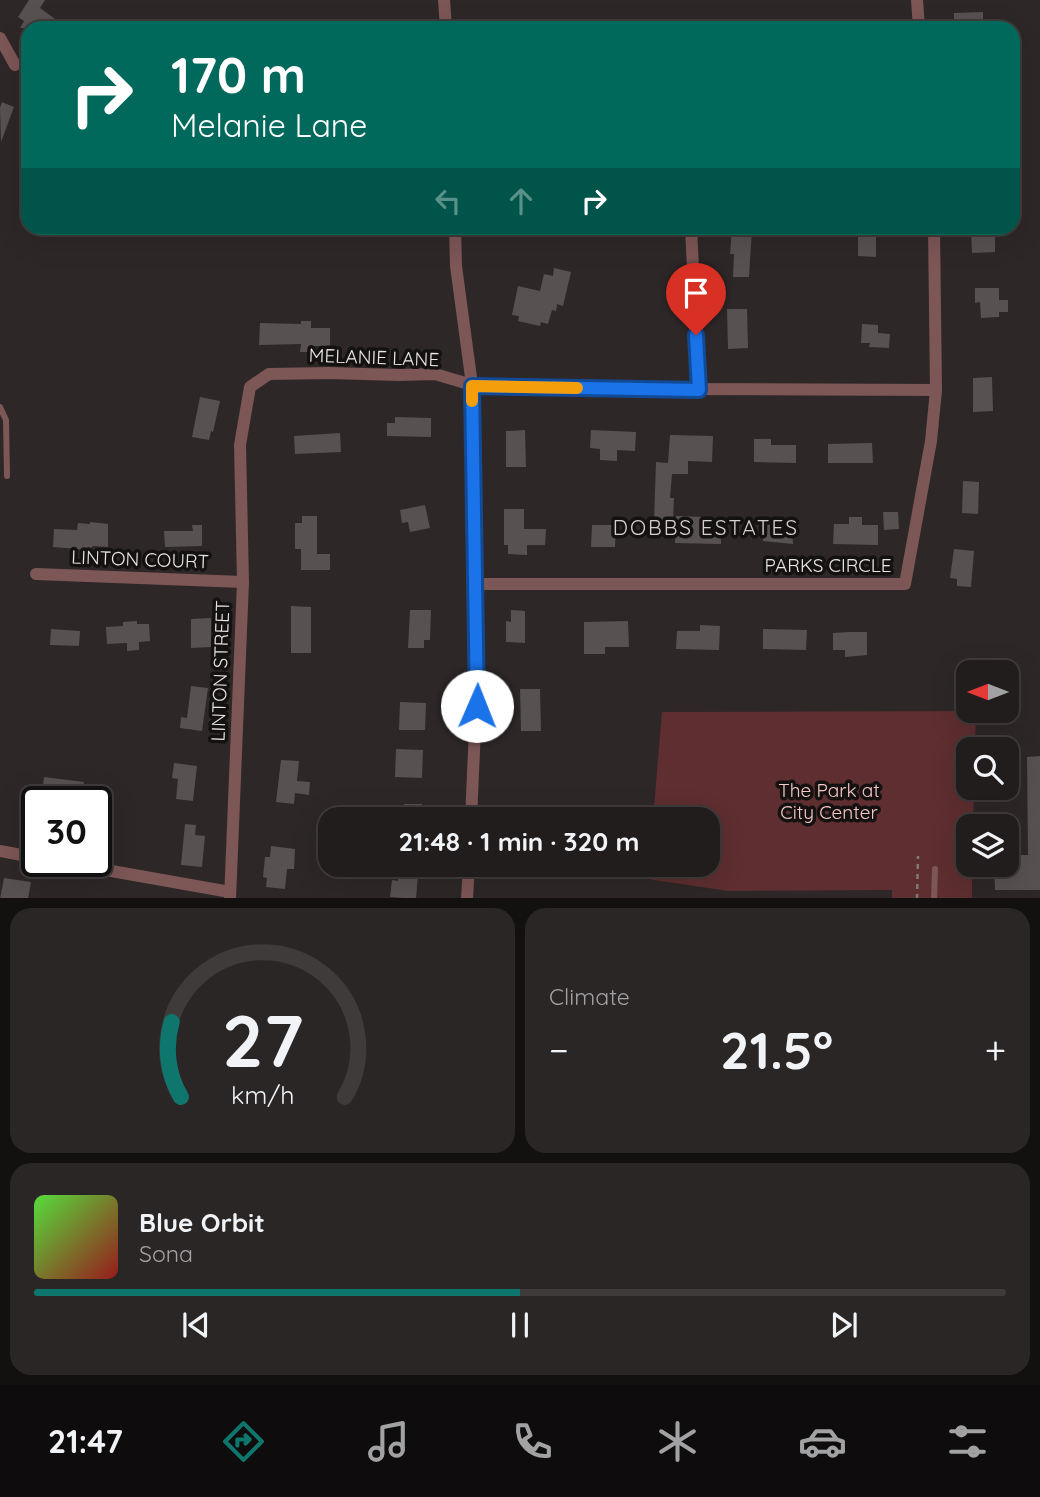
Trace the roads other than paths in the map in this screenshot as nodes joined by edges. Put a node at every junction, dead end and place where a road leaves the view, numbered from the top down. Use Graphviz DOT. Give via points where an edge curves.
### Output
graph roads {
  1 [pos="444,0"];
  2 [pos="917,0"];
  3 [pos="446,21"];
  4 [pos="918,21"];
  5 [pos="0,38"];
  6 [pos="15,65"];
  7 [pos="455,235"];
  8 [pos="691,235"];
  9 [pos="934,235"];
  10 [pos="472,386"];
  11 [pos="699,390"];
  12 [pos="936,390"];
  13 [pos="0,407"];
  14 [pos="240,444"];
  15 [pos="7,476"];
  16 [pos="36,574"];
  17 [pos="243,582"];
  18 [pos="476,584"];
  19 [pos="472,807"];
  20 [pos="0,851"];
  21 [pos="21,855"];
  22 [pos="935,869"];
  23 [pos="112,872"];
  24 [pos="468,877"];
  25 [pos="230,895"];
  26 [pos="467,898"];
  27 [pos="934,898"];
  1 -- 3 [label="street"];
  2 -- 4 [label="street"];
  5 -- 6 [label="street"];
  7 -- 10 [label="street"];
  8 -- 11 [label="street"];
  9 -- 12 [label="street, PARKS CIRCLE"];
  10 -- 11 [label="street, MELANIE LANE"];
  10 -- 14 [label="street, MELANIE LANE" via="435,374 269,374 250,387"];
  10 -- 18 [label="street"];
  11 -- 12 [label="street, MELANIE LANE"];
  12 -- 18 [label="street, PARKS CIRCLE" via="905,584"];
  13 -- 15 [label="lane" via="6,420"];
  14 -- 17 [label="street, LINTON STREET"];
  16 -- 17 [label="street, LINTON COURT"];
  17 -- 25 [label="street, LINTON STREET"];
  18 -- 19 [label="street"];
  20 -- 21 [label="street"];
  22 -- 27 [label="lane"];
  23 -- 25 [label="street"];
  24 -- 26 [label="street"];
}
